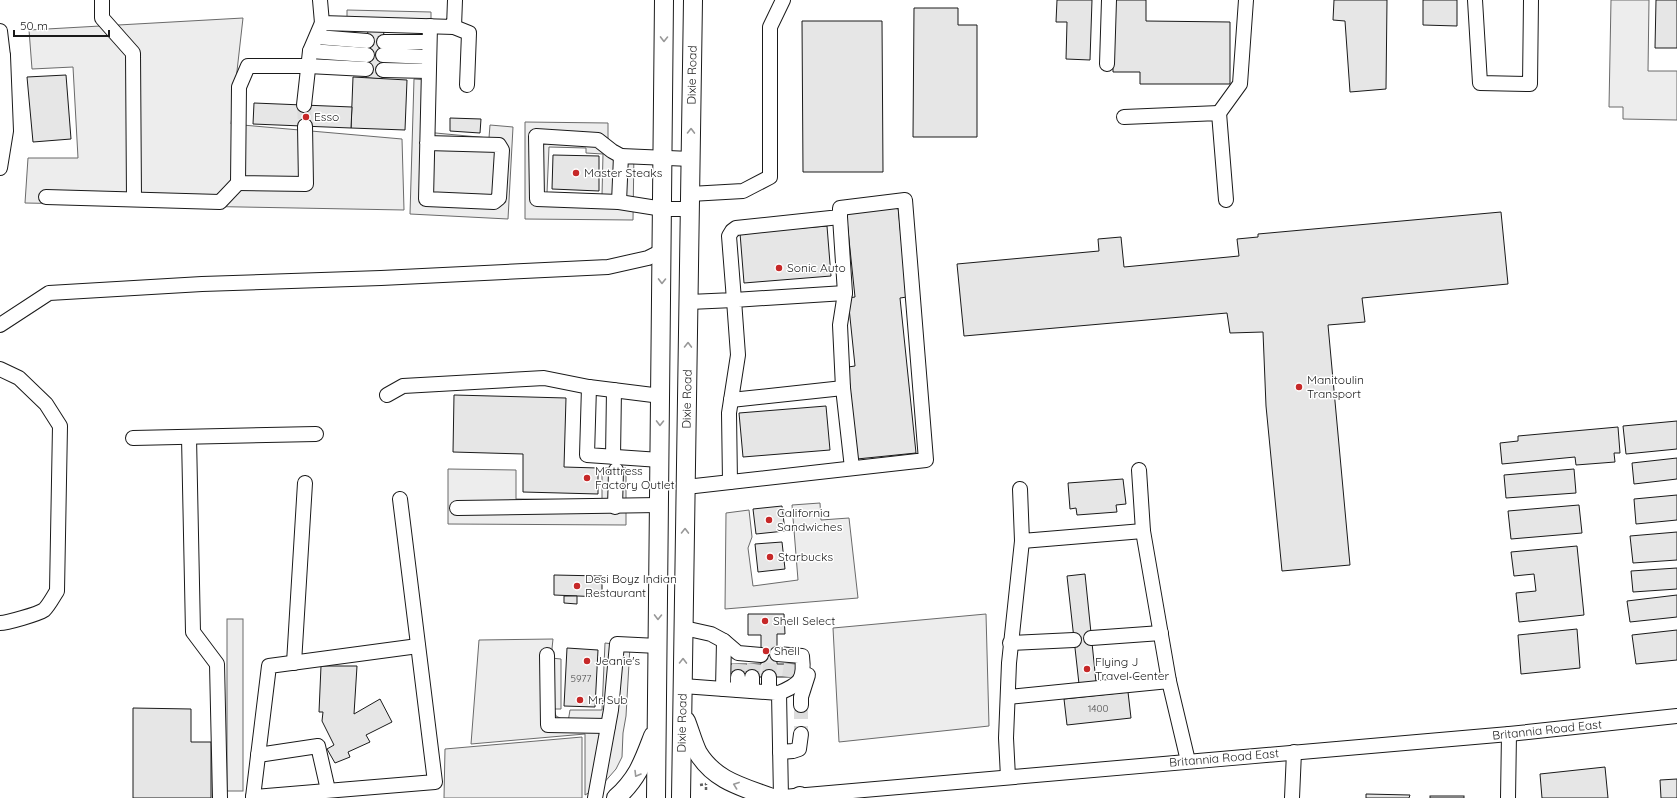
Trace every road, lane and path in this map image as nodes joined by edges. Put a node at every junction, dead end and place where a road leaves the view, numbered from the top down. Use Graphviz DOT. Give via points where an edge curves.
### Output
graph roads {
  1 [pos="102,0"];
  2 [pos="320,0"];
  3 [pos="455,0"];
  4 [pos="664,0"];
  5 [pos="693,0"];
  6 [pos="783,0"];
  7 [pos="1109,0"];
  8 [pos="1246,0"];
  9 [pos="1476,0"];
  10 [pos="1531,0"];
  11 [pos="322,23"];
  12 [pos="430,26"];
  13 [pos="454,27"];
  14 [pos="0,31"];
  15 [pos="317,37"];
  16 [pos="429,42"];
  17 [pos="310,51"];
  18 [pos="1,57"];
  19 [pos="429,64"];
  20 [pos="1108,64"];
  21 [pos="308,66"];
  22 [pos="366,69"];
  23 [pos="383,70"];
  24 [pos="467,85"];
  25 [pos="304,105"];
  26 [pos="1219,113"];
  27 [pos="1124,117"];
  28 [pos="305,126"];
  29 [pos="427,143"];
  30 [pos="621,156"];
  31 [pos="663,158"];
  32 [pos="691,159"];
  33 [pos="0,168"];
  34 [pos="238,183"];
  35 [pos="46,197"];
  36 [pos="134,199"];
  37 [pos="1226,200"];
  38 [pos="690,201"];
  39 [pos="619,202"];
  40 [pos="663,209"];
  41 [pos="840,217"];
  42 [pos="662,252"];
  43 [pos="846,293"];
  44 [pos="734,300"];
  45 [pos="688,302"];
  46 [pos="0,325"];
  47 [pos="0,369"];
  48 [pos="589,387"];
  49 [pos="843,388"];
  50 [pos="614,390"];
  51 [pos="387,395"];
  52 [pos="661,396"];
  53 [pos="731,400"];
  54 [pos="316,434"];
  55 [pos="189,437"];
  56 [pos="133,438"];
  57 [pos="660,460"];
  58 [pos="615,464"];
  59 [pos="852,468"];
  60 [pos="1139,470"];
  61 [pos="730,482"];
  62 [pos="305,483"];
  63 [pos="686,487"];
  64 [pos="1020,488"];
  65 [pos="400,499"];
  66 [pos="659,505"];
  67 [pos="615,507"];
  68 [pos="457,508"];
  69 [pos="1143,531"];
  70 [pos="1022,541"];
  71 [pos="0,623"];
  72 [pos="684,628"];
  73 [pos="1161,633"];
  74 [pos="1092,638"];
  75 [pos="1074,640"];
  76 [pos="724,641"];
  77 [pos="1010,643"];
  78 [pos="418,646"];
  79 [pos="658,646"];
  80 [pos="547,655"];
  81 [pos="294,663"];
  82 [pos="747,670"];
  83 [pos="786,673"];
  84 [pos="769,677"];
  85 [pos="1169,681"];
  86 [pos="683,686"];
  87 [pos="723,689"];
  88 [pos="1008,698"];
  89 [pos="801,706"];
  90 [pos="683,714"];
  91 [pos="1677,716"];
  92 [pos="608,726"];
  93 [pos="657,726"];
  94 [pos="801,734"];
  95 [pos="1509,734"];
  96 [pos="780,752"];
  97 [pos="1294,752"];
  98 [pos="258,755"];
  99 [pos="1188,761"];
  100 [pos="1008,777"];
  101 [pos="706,784"];
  102 [pos="328,790"];
  103 [pos="706,790"];
  104 [pos="253,797"];
  105 [pos="784,797"];
  106 [pos="220,798"];
  107 [pos="595,798"];
  108 [pos="616,798"];
  109 [pos="656,798"];
  110 [pos="681,798"];
  111 [pos="1292,798"];
  112 [pos="1508,798"];
  1 -- 36 [label="street" via="102,18 133,53"];
  2 -- 11 [label="street"];
  3 -- 13 [label="street"];
  4 -- 31 [label="main road, Dixie Road, one-way"];
  32 -- 5 [label="main road, Dixie Road, one-way"];
  6 -- 38 [label="street" via="770,27 770,178 743,191"];
  7 -- 20 [label="street"];
  8 -- 26 [label="street" via="1240,84"];
  9 -- 10 [label="street" via="1480,84 1530,84"];
  11 -- 12 [label="street"];
  11 -- 15 [label="street"];
  12 -- 13 [label="street"];
  12 -- 16 [label="street"];
  13 -- 24 [label="street" via="469,33"];
  14 -- 18 [label="street"];
  15 -- 17 [label="street"];
  15 -- 17 [label="street" via="367,48"];
  16 -- 19 [label="street"];
  16 -- 19 [label="street" via="383,49"];
  17 -- 21 [label="street"];
  18 -- 33 [label="street" via="6,131"];
  19 -- 23 [label="street"];
  19 -- 29 [label="street"];
  21 -- 22 [label="street"];
  21 -- 25 [label="street"];
  21 -- 34 [label="street" via="248,66 239,87"];
  26 -- 27 [label="street"];
  26 -- 37 [label="street"];
  28 -- 34 [label="street" via="306,184"];
  29 -- 29 [label="street" via="426,199 494,202 499,198 502,150 499,145"];
  30 -- 31 [label="street"];
  30 -- 39 [label="street"];
  30 -- 39 [label="street" via="598,140 536,136 537,199"];
  31 -- 32 [label="street"];
  31 -- 40 [label="main road, Dixie Road"];
  32 -- 38 [label="main road, Dixie Road"];
  34 -- 36 [label="street" via="220,202"];
  35 -- 36 [label="street"];
  38 -- 40 [label="street"];
  38 -- 45 [label="main road, Dixie Road"];
  39 -- 40 [label="street"];
  40 -- 42 [label="main road, Dixie Road"];
  41 -- 43 [label="street"];
  41 -- 44 [label="street" via="736,228 732,231 729,236"];
  41 -- 59 [label="street" via="840,208 905,200 926,460"];
  42 -- 46 [label="street" via="648,258 608,267 49,293"];
  42 -- 52 [label="main road, Dixie Road, one-way"];
  43 -- 44 [label="street"];
  43 -- 49 [label="street" via="840,325"];
  44 -- 45 [label="street"];
  44 -- 53 [label="street" via="738,355"];
  63 -- 45 [label="main road, Dixie Road, one-way"];
  47 -- 71 [label="street" via="19,378 46,404 60,426 57,591 43,610"];
  48 -- 50 [label="street"];
  48 -- 51 [label="street" via="544,378 403,386"];
  48 -- 58 [label="street" via="587,455"];
  49 -- 53 [label="street"];
  49 -- 59 [label="street"];
  50 -- 52 [label="street"];
  50 -- 58 [label="street"];
  52 -- 57 [label="main road, Dixie Road, one-way"];
  53 -- 61 [label="street"];
  54 -- 55 [label="street"];
  55 -- 56 [label="street"];
  55 -- 106 [label="street" via="193,632 217,664"];
  57 -- 58 [label="street"];
  57 -- 66 [label="main road, Dixie Road"];
  58 -- 67 [label="street"];
  59 -- 61 [label="street"];
  60 -- 69 [label="street"];
  61 -- 63 [label="street"];
  62 -- 81 [label="street"];
  72 -- 63 [label="main road, Dixie Road, one-way"];
  64 -- 70 [label="street"];
  65 -- 78 [label="street"];
  66 -- 67 [label="street"];
  66 -- 79 [label="main road, Dixie Road, one-way"];
  67 -- 68 [label="street"];
  69 -- 70 [label="street"];
  69 -- 73 [label="street"];
  70 -- 77 [label="street"];
  72 -- 76 [label="street" via="711,634"];
  86 -- 72 [label="main road, Dixie Road, one-way"];
  73 -- 74 [label="street"];
  73 -- 85 [label="street"];
  75 -- 77 [label="street"];
  76 -- 82 [label="street"];
  76 -- 87 [label="street"];
  77 -- 88 [label="street"];
  78 -- 81 [label="street"];
  78 -- 102 [label="street" via="435,782"];
  79 -- 92 [label="street" via="617,644"];
  79 -- 93 [label="main road, Dixie Road"];
  80 -- 92 [label="street" via="548,725"];
  81 -- 98 [label="street" via="269,666"];
  82 -- 83 [label="street"];
  82 -- 87 [label="street"];
  83 -- 84 [label="street"];
  83 -- 89 [label="street" via="808,666"];
  83 -- 96 [label="street"];
  85 -- 88 [label="street"];
  85 -- 99 [label="street"];
  86 -- 87 [label="street"];
  86 -- 90 [label="main road, Dixie Road"];
  88 -- 100 [label="street"];
  105 -- 90 [label="main road, one-way" via="727,782 712,770 698,752"];
  90 -- 110 [label="main road, Dixie Road"];
  91 -- 95 [label="street, Britannia Road East"];
  92 -- 107 [label="street"];
  93 -- 108 [label="main road, one-way" via="638,773 628,788"];
  93 -- 109 [label="main road, Dixie Road"];
  94 -- 96 [label="street" via="799,749"];
  95 -- 97 [label="street, Britannia Road East"];
  95 -- 112 [label="street"];
  96 -- 105 [label="street"];
  97 -- 99 [label="street, Britannia Road East"];
  97 -- 111 [label="street"];
  98 -- 102 [label="street" via="318,746"];
  98 -- 104 [label="street"];
  99 -- 100 [label="street, Britannia Road East"];
  100 -- 105 [label="street, Britannia Road East"];
  101 -- 103 [label="path"];
  102 -- 104 [label="street"];
}
